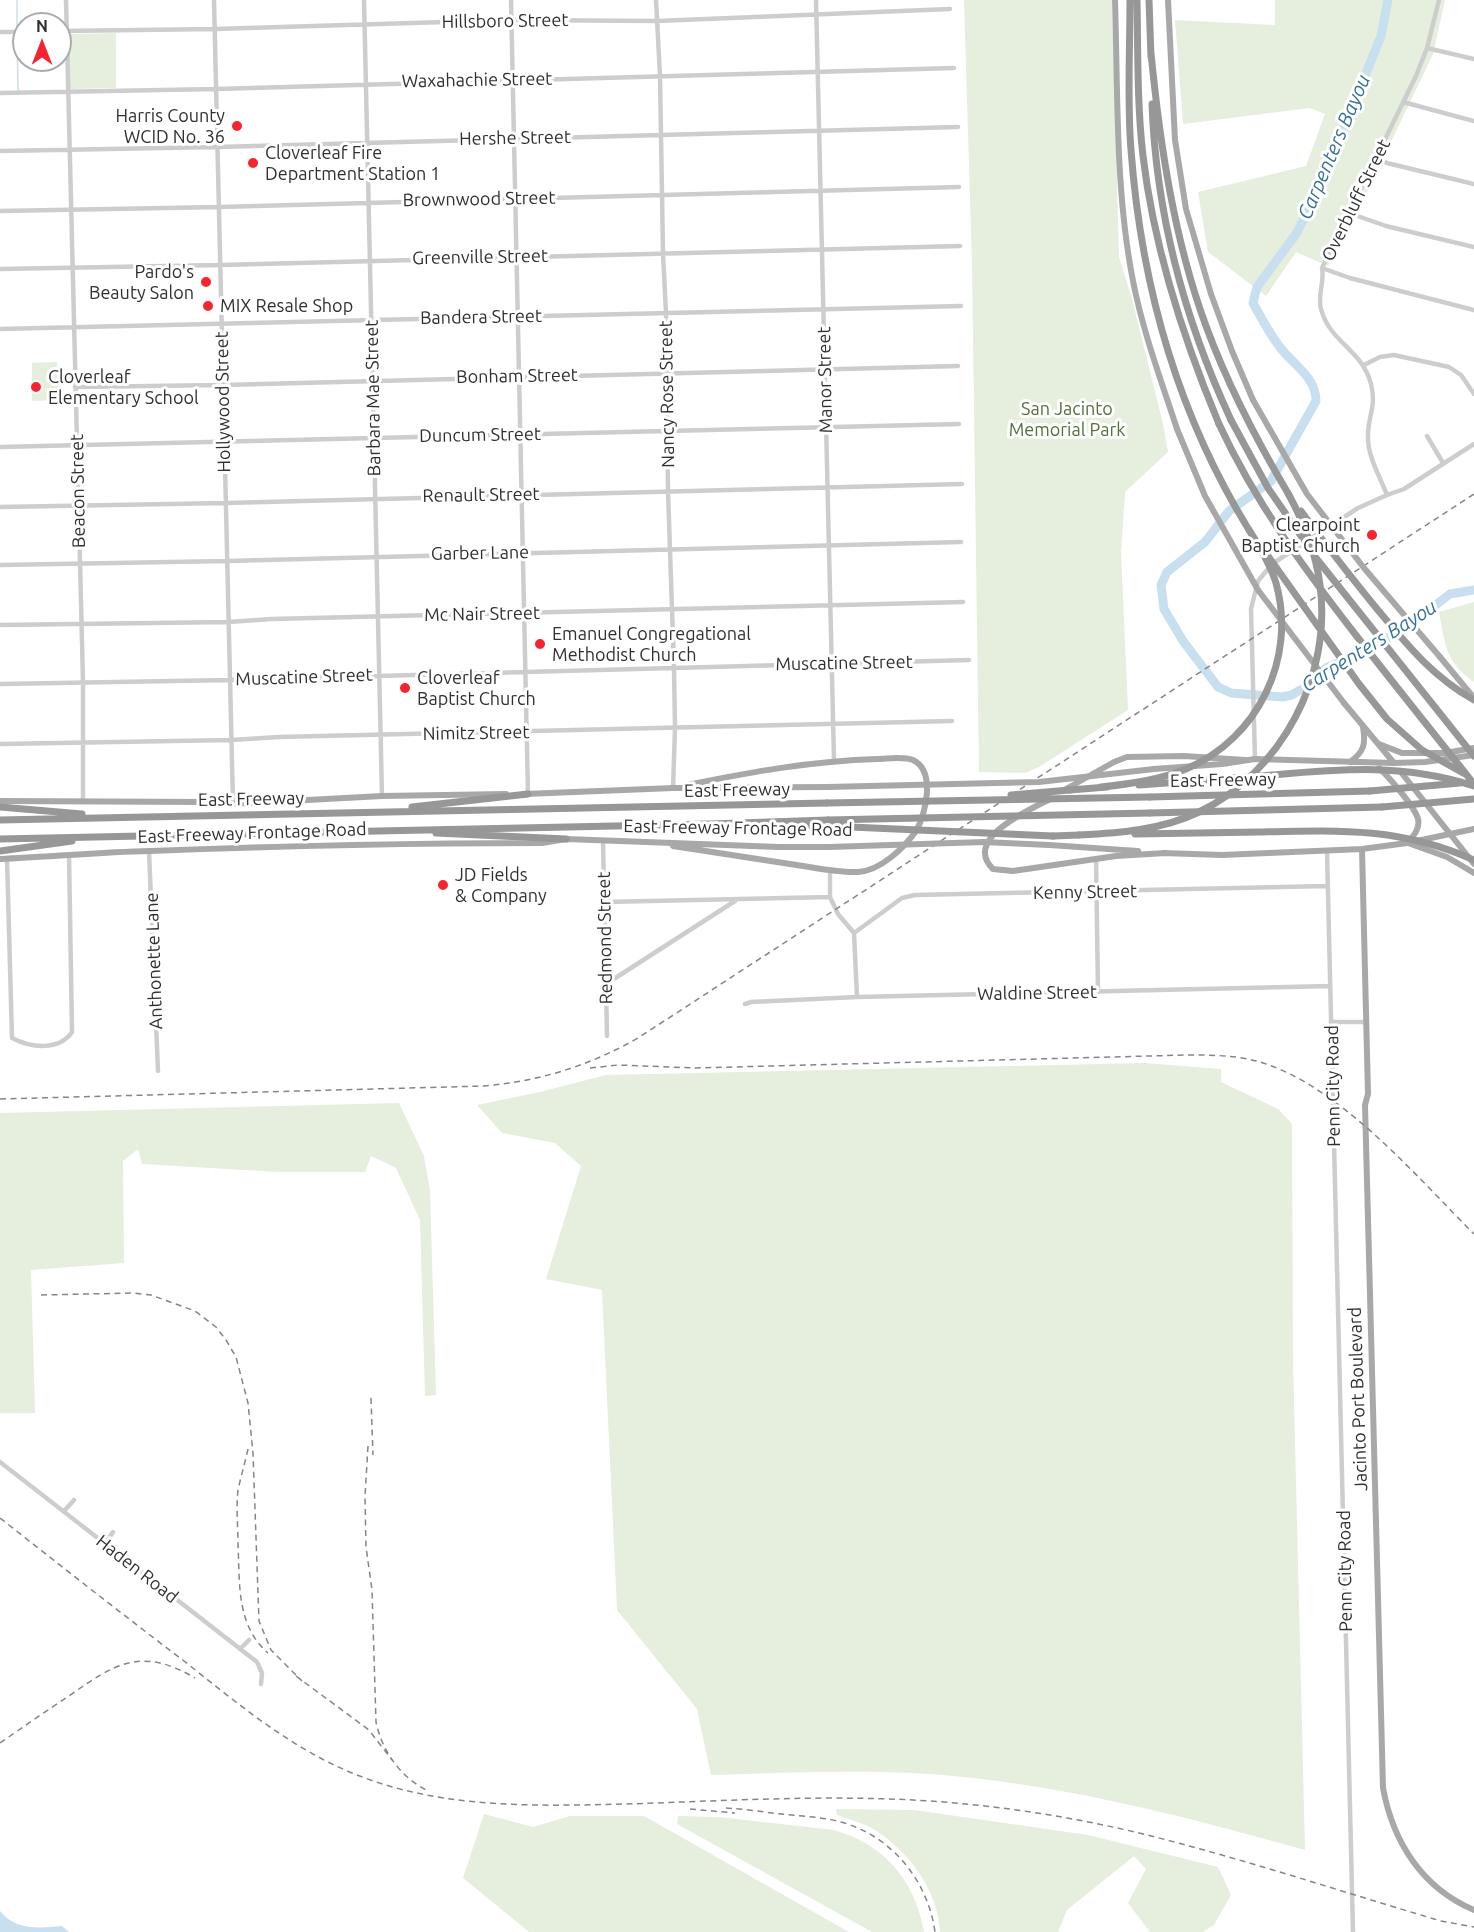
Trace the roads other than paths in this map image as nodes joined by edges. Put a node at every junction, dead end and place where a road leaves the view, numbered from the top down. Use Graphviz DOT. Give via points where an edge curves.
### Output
graph roads {
  1 [pos="214,0"];
  2 [pos="364,0"];
  3 [pos="511,0"];
  4 [pos="656,0"];
  5 [pos="816,0"];
  6 [pos="1115,0"];
  7 [pos="1130,0"];
  8 [pos="1137,0"];
  9 [pos="1149,0"];
  10 [pos="1168,0"];
  11 [pos="1439,0"];
  12 [pos="950,9"];
  13 [pos="816,15"];
  14 [pos="511,20"];
  15 [pos="657,21"];
  16 [pos="364,24"];
  17 [pos="214,29"];
  18 [pos="72,31"];
  19 [pos="1426,48"];
  20 [pos="1151,53"];
  21 [pos="1474,59"];
  22 [pos="954,68"];
  23 [pos="68,72"];
  24 [pos="818,72"];
  25 [pos="660,76"];
  26 [pos="513,80"];
  27 [pos="366,83"];
  28 [pos="216,89"];
  29 [pos="68,91"];
  30 [pos="0,93"];
  31 [pos="1403,102"];
  32 [pos="1474,121"];
  33 [pos="958,128"];
  34 [pos="819,131"];
  35 [pos="660,135"];
  36 [pos="514,138"];
  37 [pos="367,142"];
  38 [pos="217,147"];
  39 [pos="70,149"];
  40 [pos="0,151"];
  41 [pos="1376,158"];
  42 [pos="1474,184"];
  43 [pos="959,187"];
  44 [pos="820,190"];
  45 [pos="663,194"];
  46 [pos="515,198"];
  47 [pos="368,202"];
  48 [pos="219,207"];
  49 [pos="71,209"];
  50 [pos="0,211"];
  51 [pos="1349,213"];
  52 [pos="960,246"];
  53 [pos="1474,247"];
  54 [pos="822,249"];
  55 [pos="663,253"];
  56 [pos="516,257"];
  57 [pos="370,260"];
  58 [pos="220,266"];
  59 [pos="73,267"];
  60 [pos="1323,268"];
  61 [pos="0,269"];
  62 [pos="961,306"];
  63 [pos="823,309"];
  64 [pos="1474,310"];
  65 [pos="666,313"];
  66 [pos="518,316"];
  67 [pos="371,320"];
  68 [pos="221,325"];
  69 [pos="74,327"];
  70 [pos="0,329"];
  71 [pos="1364,365"];
  72 [pos="958,366"];
  73 [pos="825,369"];
  74 [pos="666,373"];
  75 [pos="519,376"];
  76 [pos="372,380"];
  77 [pos="223,385"];
  78 [pos="75,387"];
  79 [pos="1474,394"];
  80 [pos="960,424"];
  81 [pos="826,427"];
  82 [pos="667,431"];
  83 [pos="520,434"];
  84 [pos="1427,436"];
  85 [pos="374,438"];
  86 [pos="224,443"];
  87 [pos="1474,444"];
  88 [pos="77,445"];
  89 [pos="0,447"];
  90 [pos="1443,463"];
  91 [pos="962,484"];
  92 [pos="827,487"];
  93 [pos="668,491"];
  94 [pos="522,494"];
  95 [pos="1289,495"];
  96 [pos="1387,495"];
  97 [pos="375,498"];
  98 [pos="226,503"];
  99 [pos="78,505"];
  100 [pos="0,507"];
  101 [pos="1249,530"];
  102 [pos="961,542"];
  103 [pos="829,545"];
  104 [pos="670,549"];
  105 [pos="523,552"];
  106 [pos="377,556"];
  107 [pos="227,561"];
  108 [pos="80,563"];
  109 [pos="0,565"];
  110 [pos="963,602"];
  111 [pos="830,605"];
  112 [pos="672,609"];
  113 [pos="524,613"];
  114 [pos="378,616"];
  115 [pos="228,622"];
  116 [pos="81,624"];
  117 [pos="0,625"];
  118 [pos="969,660"];
  119 [pos="831,664"];
  120 [pos="674,668"];
  121 [pos="526,671"];
  122 [pos="379,675"];
  123 [pos="230,680"];
  124 [pos="83,682"];
  125 [pos="0,684"];
  126 [pos="1474,699"];
  127 [pos="952,721"];
  128 [pos="833,724"];
  129 [pos="1362,724"];
  130 [pos="675,728"];
  131 [pos="527,732"];
  132 [pos="381,735"];
  133 [pos="231,740"];
  134 [pos="82,742"];
  135 [pos="1379,743"];
  136 [pos="0,744"];
  137 [pos="1474,748"];
  138 [pos="1474,756"];
  139 [pos="1255,759"];
  140 [pos="834,760"];
  141 [pos="1245,760"];
  142 [pos="1350,762"];
  143 [pos="1367,762"];
  144 [pos="1425,762"];
  145 [pos="1394,763"];
  146 [pos="1474,782"];
  147 [pos="1101,787"];
  148 [pos="1413,787"];
  149 [pos="673,788"];
  150 [pos="528,794"];
  151 [pos="382,796"];
  152 [pos="1474,799"];
  153 [pos="957,800"];
  154 [pos="0,801"];
  155 [pos="83,802"];
  156 [pos="232,804"];
  157 [pos="0,807"];
  158 [pos="378,811"];
  159 [pos="121,817"];
  160 [pos="0,820"];
  161 [pos="828,823"];
  162 [pos="1474,829"];
  163 [pos="382,830"];
  164 [pos="1451,834"];
  165 [pos="1079,835"];
  166 [pos="105,837"];
  167 [pos="0,839"];
  168 [pos="566,839"];
  169 [pos="603,841"];
  170 [pos="643,841"];
  171 [pos="1407,843"];
  172 [pos="1362,849"];
  173 [pos="149,850"];
  174 [pos="0,851"];
  175 [pos="1327,851"];
  176 [pos="1166,853"];
  177 [pos="69,855"];
  178 [pos="3,859"];
  179 [pos="1096,859"];
  180 [pos="1474,862"];
  181 [pos="830,870"];
  182 [pos="1474,873"];
  183 [pos="1327,886"];
  184 [pos="1096,891"];
  185 [pos="830,897"];
  186 [pos="736,901"];
  187 [pos="604,902"];
  188 [pos="854,933"];
  189 [pos="606,984"];
  190 [pos="1330,986"];
  191 [pos="1098,992"];
  192 [pos="857,997"];
  193 [pos="745,1004"];
  194 [pos="1332,1022"];
  195 [pos="1365,1022"];
  196 [pos="607,1036"];
  197 [pos="158,1071"];
  198 [pos="0,1462"];
  199 [pos="74,1500"];
  200 [pos="64,1511"];
  201 [pos="113,1532"];
  202 [pos="105,1544"];
  203 [pos="249,1640"];
  204 [pos="240,1649"];
  205 [pos="261,1684"];
  206 [pos="1474,1910"];
  207 [pos="1353,1932"];
  1 -- 17 [label="street, Hollywood Street"];
  2 -- 16 [label="street, Barbara Mae Street"];
  3 -- 14 [label="street"];
  4 -- 15 [label="street, Nancy Rose Street"];
  5 -- 13 [label="street, Manor Street"];
  6 -- 129 [label="main road, bridge" via="1125,233 1143,324 1177,429 1205,496 1258,590"];
  7 -- 101 [label="highway" via="1130,148 1137,216 1157,314 1198,434"];
  8 -- 146 [label="highway, bridge" via="1141,132 1154,224 1184,336 1219,424 1244,476 1279,532"];
  9 -- 20 [label="highway"];
  10 -- 126 [label="main road, bridge" via="1174,140 1186,209 1211,294 1253,400 1307,494 1376,584"];
  11 -- 19 [label="street, Overbluff Street"];
  12 -- 13 [label="street, Hillsboro Street"];
  13 -- 15 [label="street, Hillsboro Street"];
  13 -- 24 [label="street, Manor Street"];
  14 -- 15 [label="street, Hillsboro Street"];
  14 -- 16 [label="street, Hillsboro Street"];
  14 -- 26 [label="street"];
  15 -- 25 [label="street, Nancy Rose Street"];
  16 -- 17 [label="street, Hillsboro Street"];
  16 -- 27 [label="street, Barbara Mae Street"];
  17 -- 18 [label="street, Hillsboro Street"];
  17 -- 28 [label="street, Hollywood Street"];
  19 -- 21 [label="street"];
  19 -- 31 [label="street, Overbluff Street"];
  20 -- 95 [label="highway" via="1174,207 1200,307 1250,427"];
  20 -- 138 [label="highway, bridge" via="1157,167 1170,238 1190,317 1231,420 1294,528"];
  22 -- 24 [label="street, Waxahachie Street"];
  23 -- 29 [label="street, Beacon Street"];
  24 -- 25 [label="street, Waxahachie Street"];
  24 -- 34 [label="street, Manor Street"];
  25 -- 26 [label="street, Waxahachie Street"];
  25 -- 35 [label="street, Nancy Rose Street"];
  26 -- 27 [label="street, Waxahachie Street"];
  26 -- 36 [label="street"];
  27 -- 28 [label="street, Waxahachie Street"];
  27 -- 37 [label="street, Barbara Mae Street"];
  28 -- 29 [label="street, Waxahachie Street"];
  28 -- 38 [label="street, Hollywood Street"];
  29 -- 30 [label="street, Waxahachie Street"];
  29 -- 39 [label="street, Beacon Street"];
  31 -- 32 [label="street"];
  31 -- 41 [label="street, Overbluff Street"];
  33 -- 34 [label="street, Hershe Street"];
  34 -- 35 [label="street, Hershe Street"];
  34 -- 44 [label="street, Manor Street"];
  35 -- 36 [label="street, Hershe Street"];
  35 -- 45 [label="street, Nancy Rose Street"];
  36 -- 37 [label="street, Hershe Street"];
  36 -- 46 [label="street"];
  37 -- 38 [label="street, Hershe Street"];
  37 -- 47 [label="street, Barbara Mae Street"];
  38 -- 39 [label="street, Hershe Street"];
  38 -- 48 [label="street, Hollywood Street"];
  39 -- 40 [label="street, Hershe Street"];
  39 -- 49 [label="street, Beacon Street"];
  41 -- 42 [label="street"];
  41 -- 51 [label="street, Overbluff Street"];
  43 -- 44 [label="street, Brownwood Street"];
  44 -- 45 [label="street, Brownwood Street"];
  44 -- 54 [label="street, Manor Street"];
  45 -- 46 [label="street, Brownwood Street"];
  45 -- 55 [label="street, Nancy Rose Street"];
  46 -- 47 [label="street, Brownwood Street"];
  46 -- 56 [label="street"];
  47 -- 48 [label="street, Brownwood Street"];
  47 -- 57 [label="street, Barbara Mae Street"];
  48 -- 49 [label="street, Brownwood Street"];
  48 -- 58 [label="street, Hollywood Street"];
  49 -- 50 [label="street, Brownwood Street"];
  49 -- 59 [label="street, Beacon Street"];
  51 -- 53 [label="street"];
  51 -- 60 [label="street, Overbluff Street"];
  52 -- 54 [label="street, Greenville Street"];
  54 -- 55 [label="street, Greenville Street"];
  54 -- 63 [label="street, Manor Street"];
  55 -- 56 [label="street, Greenville Street"];
  55 -- 65 [label="street, Nancy Rose Street"];
  56 -- 57 [label="street, Greenville Street"];
  56 -- 66 [label="street"];
  57 -- 58 [label="street, Greenville Street"];
  57 -- 67 [label="street, Barbara Mae Street"];
  58 -- 59 [label="street, Greenville Street"];
  58 -- 68 [label="street, Hollywood Street"];
  59 -- 61 [label="street, Greenville Street"];
  59 -- 69 [label="street, Beacon Street"];
  60 -- 64 [label="street"];
  60 -- 71 [label="street, Overbluff Street" via="1320,306 1326,324"];
  62 -- 63 [label="street, Bandera Street"];
  63 -- 65 [label="street, Bandera Street"];
  63 -- 73 [label="street, Manor Street"];
  65 -- 66 [label="street, Bandera Street"];
  65 -- 74 [label="street, Nancy Rose Street"];
  66 -- 67 [label="street, Bandera Street"];
  66 -- 75 [label="street"];
  67 -- 68 [label="street, Bandera Street"];
  67 -- 76 [label="street, Barbara Mae Street"];
  68 -- 69 [label="street, Bandera Street"];
  68 -- 77 [label="street, Hollywood Street"];
  69 -- 70 [label="street, Bandera Street"];
  69 -- 78 [label="street, Beacon Street"];
  71 -- 79 [label="street" via="1394,355 1449,368 1461,375"];
  71 -- 96 [label="street, Overbluff Street" via="1374,401 1368,443"];
  72 -- 73 [label="street, Bonham Street"];
  73 -- 74 [label="street, Bonham Street"];
  73 -- 81 [label="street, Manor Street"];
  74 -- 75 [label="street, Bonham Street"];
  74 -- 82 [label="street, Nancy Rose Street"];
  75 -- 76 [label="street, Bonham Street"];
  75 -- 83 [label="street"];
  76 -- 77 [label="street, Bonham Street"];
  76 -- 85 [label="street, Barbara Mae Street"];
  77 -- 78 [label="street, Bonham Street"];
  77 -- 86 [label="street, Hollywood Street"];
  78 -- 88 [label="street, Beacon Street"];
  80 -- 81 [label="street, Duncum Street"];
  81 -- 82 [label="street, Duncum Street"];
  81 -- 92 [label="street, Manor Street"];
  82 -- 83 [label="street, Duncum Street"];
  82 -- 93 [label="street, Nancy Rose Street"];
  83 -- 85 [label="street, Duncum Street"];
  83 -- 94 [label="street"];
  84 -- 90 [label="street"];
  85 -- 86 [label="street, Duncum Street"];
  85 -- 97 [label="street, Barbara Mae Street"];
  86 -- 88 [label="street, Duncum Street"];
  86 -- 98 [label="street, Hollywood Street"];
  87 -- 90 [label="street"];
  88 -- 89 [label="street, Duncum Street"];
  88 -- 99 [label="street, Beacon Street"];
  90 -- 96 [label="street" via="1404,489"];
  91 -- 92 [label="street, Renault Street"];
  92 -- 93 [label="street, Renault Street"];
  92 -- 103 [label="street, Manor Street"];
  93 -- 94 [label="street, Renault Street"];
  93 -- 104 [label="street, Nancy Rose Street"];
  94 -- 97 [label="street, Renault Street"];
  94 -- 105 [label="street"];
  95 -- 126 [label="highway, bridge" via="1410,649 1432,671"];
  95 -- 165 [label="highway, bridge" via="1314,555 1322,608 1314,671 1292,725 1274,752 1245,782 1198,813 1148,828"];
  96 -- 139 [label="street" via="1358,508 1263,573 1251,609"];
  97 -- 98 [label="street, Renault Street"];
  97 -- 106 [label="street, Barbara Mae Street"];
  98 -- 99 [label="street, Renault Street"];
  98 -- 107 [label="street, Hollywood Street"];
  99 -- 100 [label="street, Renault Street"];
  99 -- 108 [label="street, Beacon Street"];
  101 -- 146 [label="highway, bridge" via="1382,714 1422,750"];
  101 -- 147 [label="highway, bridge" via="1271,570 1281,616 1278,660 1263,702 1233,738 1201,762 1153,779"];
  102 -- 103 [label="street, Garber Lane"];
  103 -- 104 [label="street, Garber Lane"];
  103 -- 111 [label="street, Manor Street"];
  104 -- 105 [label="street, Garber Lane"];
  104 -- 112 [label="street, Nancy Rose Street"];
  105 -- 106 [label="street, Garber Lane"];
  105 -- 113 [label="street"];
  106 -- 107 [label="street, Garber Lane"];
  106 -- 114 [label="street, Barbara Mae Street"];
  107 -- 108 [label="street, Garber Lane"];
  107 -- 115 [label="street, Hollywood Street"];
  108 -- 109 [label="street, Garber Lane"];
  108 -- 116 [label="street, Beacon Street"];
  110 -- 111 [label="street, Mc Nair Street"];
  111 -- 112 [label="street, Mc Nair Street"];
  111 -- 119 [label="street, Manor Street"];
  112 -- 113 [label="street, Mc Nair Street"];
  112 -- 120 [label="street, Nancy Rose Street"];
  113 -- 114 [label="street, Mc Nair Street"];
  113 -- 121 [label="street"];
  114 -- 115 [label="street, Mc Nair Street"];
  114 -- 122 [label="street, Barbara Mae Street"];
  115 -- 116 [label="street, Mc Nair Street"];
  115 -- 123 [label="street, Hollywood Street"];
  116 -- 117 [label="street, Mc Nair Street"];
  116 -- 124 [label="street, Beacon Street"];
  118 -- 119 [label="street, Muscatine Street"];
  119 -- 120 [label="street, Muscatine Street"];
  119 -- 128 [label="street, Manor Street"];
  120 -- 121 [label="street, Muscatine Street"];
  120 -- 130 [label="street, Nancy Rose Street"];
  121 -- 122 [label="street, Muscatine Street"];
  121 -- 131 [label="street"];
  122 -- 123 [label="street, Muscatine Street"];
  122 -- 132 [label="street, Barbara Mae Street"];
  123 -- 124 [label="street, Muscatine Street"];
  123 -- 133 [label="street, Hollywood Street"];
  124 -- 125 [label="street, Muscatine Street"];
  124 -- 134 [label="street, Beacon Street"];
  127 -- 128 [label="street, Nimitz Street"];
  128 -- 130 [label="street, Nimitz Street"];
  128 -- 140 [label="street, Manor Street"];
  129 -- 135 [label="main road"];
  129 -- 142 [label="main road" via="1363,749"];
  130 -- 131 [label="street, Nimitz Street"];
  130 -- 149 [label="street, Nancy Rose Street"];
  131 -- 132 [label="street, Nimitz Street"];
  131 -- 150 [label="street"];
  132 -- 133 [label="street, Nimitz Street"];
  132 -- 151 [label="street, Barbara Mae Street"];
  133 -- 134 [label="street, Nimitz Street"];
  133 -- 156 [label="street, Hollywood Street"];
  134 -- 136 [label="street, Nimitz Street"];
  134 -- 155 [label="street, Beacon Street"];
  135 -- 137 [label="main road" via="1402,753"];
  135 -- 145 [label="main road"];
  138 -- 144 [label="main road, East Freeway Frontage Road"];
  139 -- 141 [label="main road, East Freeway Frontage Road"];
  139 -- 142 [label="main road, East Freeway Frontage Road"];
  140 -- 149 [label="main road"];
  140 -- 181 [label="main road" via="912,760 920,766 928,784 918,828 896,853 868,870"];
  141 -- 149 [label="main road, East Freeway Frontage Road, bridge" via="1039,782"];
  141 -- 179 [label="main road" via="1184,756 1120,759 1001,828 985,848 988,864 1003,871"];
  142 -- 143 [label="main road, East Freeway Frontage Road"];
  143 -- 145 [label="main road, East Freeway Frontage Road"];
  143 -- 171 [label="main road" via="1382,771 1416,813 1417,831"];
  144 -- 145 [label="main road, East Freeway Frontage Road"];
  144 -- 148 [label="main road"];
  145 -- 148 [label="main road"];
  146 -- 147 [label="highway, bridge" via="1379,769"];
  146 -- 153 [label="highway, East Freeway, bridge" via="1370,791"];
  147 -- 153 [label="highway, bridge"];
  148 -- 164 [label="main road"];
  149 -- 150 [label="main road, East Freeway Frontage Road"];
  150 -- 151 [label="main road, East Freeway Frontage Road"];
  150 -- 158 [label="highway"];
  151 -- 156 [label="main road, East Freeway Frontage Road"];
  152 -- 161 [label="highway, East Freeway, bridge" via="1383,807"];
  153 -- 158 [label="highway, East Freeway, bridge"];
  154 -- 155 [label="main road, East Freeway Frontage Road"];
  155 -- 156 [label="main road, East Freeway Frontage Road"];
  157 -- 159 [label="highway"];
  158 -- 159 [label="highway, East Freeway"];
  159 -- 160 [label="highway, East Freeway"];
  161 -- 163 [label="highway, East Freeway"];
  161 -- 165 [label="highway, bridge" via="1009,835"];
  162 -- 164 [label="main road, East Freeway Frontage Road"];
  163 -- 166 [label="highway, East Freeway"];
  163 -- 168 [label="highway"];
  164 -- 171 [label="main road, East Freeway Frontage Road"];
  164 -- 180 [label="main road"];
  165 -- 180 [label="highway, bridge" via="1371,832 1425,842"];
  166 -- 167 [label="highway, East Freeway"];
  166 -- 174 [label="highway"];
  168 -- 169 [label="main road, East Freeway Frontage Road"];
  168 -- 173 [label="main road, East Freeway Frontage Road" via="542,843"];
  169 -- 170 [label="main road, East Freeway Frontage Road"];
  169 -- 187 [label="street, Redmond Street"];
  170 -- 176 [label="main road, East Freeway Frontage Road, bridge" via="778,847 984,843"];
  170 -- 181 [label="main road"];
  171 -- 172 [label="main road, East Freeway Frontage Road"];
  171 -- 182 [label="main road" via="1447,856"];
  172 -- 175 [label="main road, East Freeway Frontage Road"];
  172 -- 195 [label="main road, Jacinto Port Boulevard"];
  173 -- 177 [label="main road, East Freeway Frontage Road"];
  173 -- 197 [label="street, Anthonette Lane"];
  175 -- 176 [label="main road, East Freeway Frontage Road"];
  175 -- 183 [label="street, Penn City Road"];
  176 -- 179 [label="main road"];
  177 -- 178 [label="main road, East Freeway Frontage Road"];
  177 -- 178 [label="street" via="72,1032 66,1040 48,1046 23,1044 12,1038"];
  179 -- 184 [label="street"];
  181 -- 185 [label="street"];
  183 -- 184 [label="street, Kenny Street"];
  183 -- 190 [label="street, Penn City Road"];
  184 -- 188 [label="street, Kenny Street" via="915,895 902,898"];
  184 -- 191 [label="street"];
  185 -- 186 [label="street"];
  185 -- 188 [label="street"];
  186 -- 187 [label="street"];
  186 -- 189 [label="street"];
  187 -- 189 [label="street, Redmond Street"];
  188 -- 192 [label="street"];
  189 -- 196 [label="street, Redmond Street"];
  190 -- 191 [label="street, Waldine Street"];
  190 -- 194 [label="street, Penn City Road"];
  191 -- 192 [label="street, Waldine Street"];
  192 -- 193 [label="street, Waldine Street"];
  194 -- 195 [label="street"];
  194 -- 207 [label="street, Penn City Road"];
  195 -- 206 [label="main road, Jacinto Port Boulevard" via="1383,1788 1393,1826 1409,1856 1443,1894"];
  198 -- 200 [label="street, Haden Road"];
  199 -- 200 [label="street"];
  200 -- 202 [label="street, Haden Road"];
  201 -- 202 [label="street"];
  202 -- 204 [label="street, Haden Road"];
  203 -- 204 [label="street"];
  204 -- 205 [label="street, Haden Road" via="260,1668"];
}
